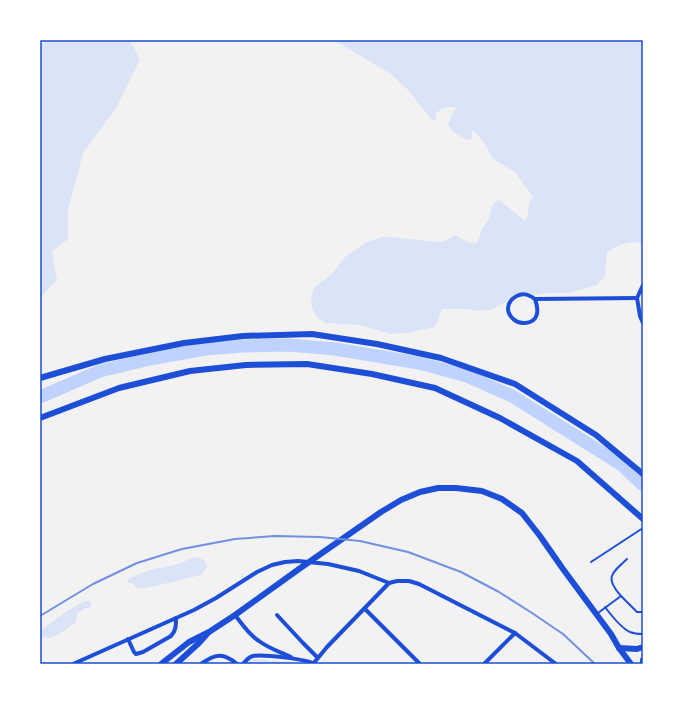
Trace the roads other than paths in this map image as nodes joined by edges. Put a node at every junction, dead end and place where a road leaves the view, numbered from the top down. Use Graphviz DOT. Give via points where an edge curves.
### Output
graph roads {
  1 [pos="643,285"];
  2 [pos="637,298"];
  3 [pos="535,299"];
  4 [pos="643,323"];
  5 [pos="40,378"];
  6 [pos="40,418"];
  7 [pos="643,474"];
  8 [pos="643,519"];
  9 [pos="643,528"];
  10 [pos="627,558"];
  11 [pos="591,562"];
  12 [pos="389,583"];
  13 [pos="621,596"];
  14 [pos="605,608"];
  15 [pos="365,609"];
  16 [pos="643,612"];
  17 [pos="596,614"];
  18 [pos="235,615"];
  19 [pos="277,615"];
  20 [pos="176,618"];
  21 [pos="209,632"];
  22 [pos="515,633"];
  23 [pos="643,634"];
  24 [pos="128,639"];
  25 [pos="643,647"];
  26 [pos="619,648"];
  27 [pos="318,658"];
  28 [pos="294,659"];
  29 [pos="643,660"];
  30 [pos="73,664"];
  31 [pos="162,664"];
  32 [pos="176,664"];
  33 [pos="201,664"];
  34 [pos="237,664"];
  35 [pos="243,664"];
  36 [pos="314,664"];
  37 [pos="420,664"];
  38 [pos="484,664"];
  39 [pos="556,664"];
  40 [pos="631,664"];
  41 [pos="643,664"];
  1 -- 2 [label="street"];
  2 -- 3 [label="street"];
  2 -- 4 [label="street"];
  3 -- 3 [label="street" via="523,294 516,296 508,308 510,316 516,322 524,324 532,321 537,315"];
  5 -- 7 [label="main road" via="105,359 184,343 243,336 312,334 377,344 441,358 515,384 596,435"];
  6 -- 8 [label="main road" via="119,388 190,371 307,364 372,374 435,388 500,418 577,461"];
  9 -- 11 [label="lane"];
  10 -- 13 [label="lane" via="612,576 612,585"];
  12 -- 15 [label="street"];
  12 -- 20 [label="street" via="359,571 328,564 286,562 257,572 216,598"];
  12 -- 22 [label="street" via="409,581 419,584"];
  13 -- 14 [label="lane"];
  13 -- 16 [label="lane" via="637,612"];
  14 -- 17 [label="lane"];
  14 -- 23 [label="lane" via="629,632"];
  15 -- 27 [label="street"];
  15 -- 37 [label="street"];
  17 -- 18 [label="main road" via="522,513 502,499 482,491 438,488 400,500"];
  17 -- 26 [label="main road"];
  18 -- 21 [label="main road"];
  18 -- 28 [label="street" via="258,641"];
  19 -- 27 [label="street"];
  20 -- 24 [label="street"];
  20 -- 24 [label="street" via="174,633 171,636 139,654 134,652"];
  21 -- 31 [label="main road" via="189,642"];
  21 -- 32 [label="main road"];
  22 -- 38 [label="street"];
  22 -- 39 [label="street"];
  24 -- 30 [label="street"];
  25 -- 26 [label="main road"];
  26 -- 40 [label="main road"];
  27 -- 36 [label="street"];
  28 -- 35 [label="street" via="253,656"];
  28 -- 36 [label="street"];
  29 -- 41 [label="main road"];
  33 -- 34 [label="street" via="216,655 224,655"];
}
